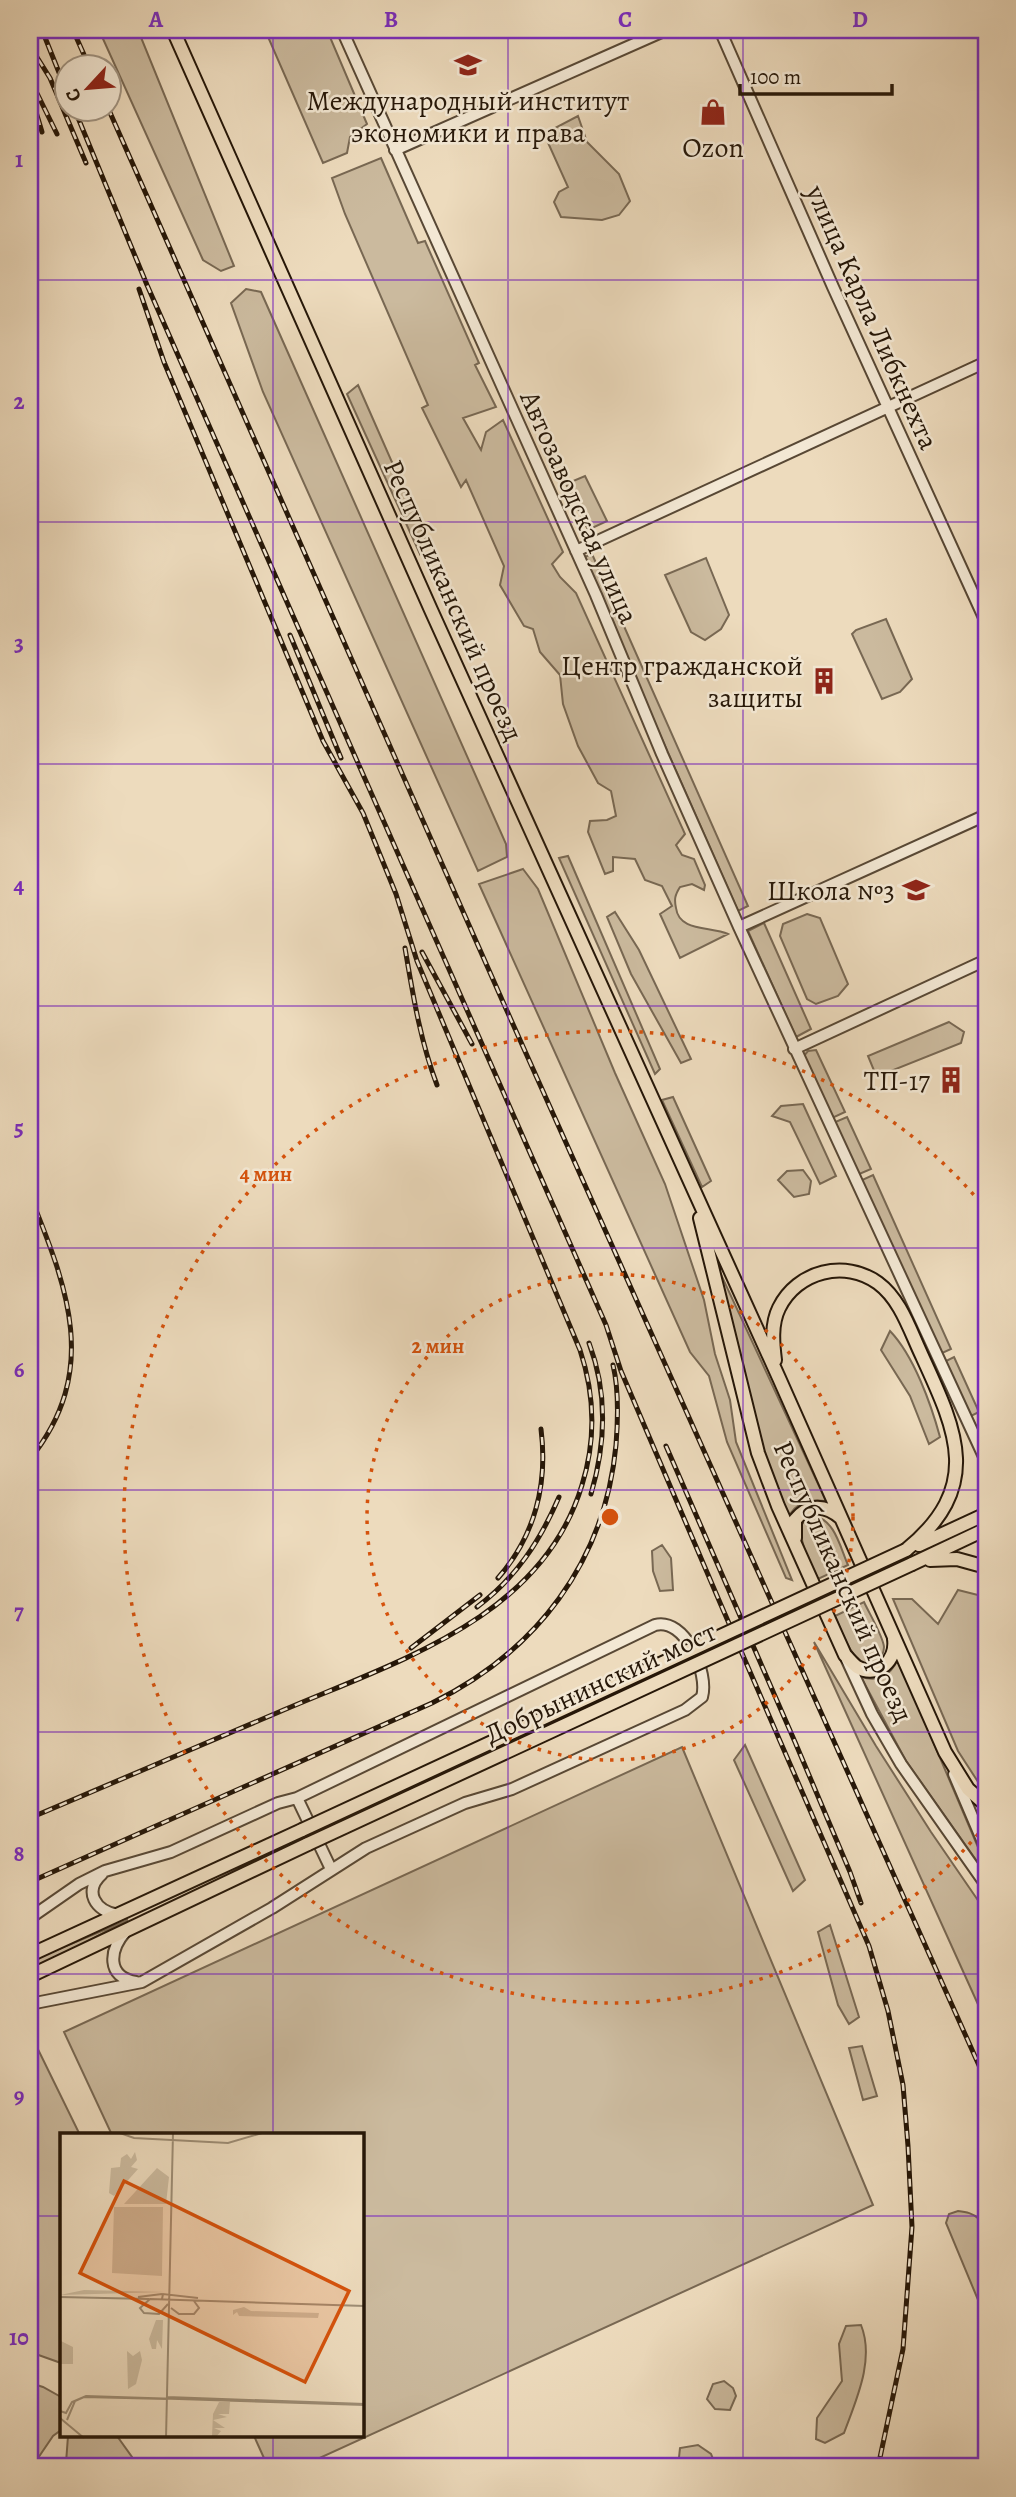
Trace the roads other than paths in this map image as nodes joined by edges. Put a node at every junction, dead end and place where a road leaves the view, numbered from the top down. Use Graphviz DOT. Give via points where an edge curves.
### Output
graph roads {
  1 [pos="173,30"];
  2 [pos="342,30"];
  3 [pos="666,30"];
  4 [pos="720,30"];
  5 [pos="396,150"];
  6 [pos="986,362"];
  7 [pos="888,407"];
  8 [pos="576,551"];
  9 [pos="986,622"];
  10 [pos="986,815"];
  11 [pos="739,926"];
  12 [pos="986,960"];
  13 [pos="794,1049"];
  14 [pos="693,1190"];
  15 [pos="779,1378"];
  16 [pos="986,1461"];
  17 [pos="986,1514"];
  18 [pos="841,1518"];
  19 [pos="986,1529"];
  20 [pos="797,1548"];
  21 [pos="906,1550"];
  22 [pos="912,1564"];
  23 [pos="986,1567"];
  24 [pos="893,1636"];
  25 [pos="845,1655"];
  26 [pos="944,1752"];
  27 [pos="297,1798"];
  28 [pos="986,1805"];
  29 [pos="986,1849"];
  30 [pos="331,1869"];
  31 [pos="105,1871"];
  32 [pos="986,1885"];
  33 [pos="118,1915"];
  34 [pos="30,1917"];
  35 [pos="126,1930"];
  36 [pos="30,1955"];
  37 [pos="30,1976"];
  38 [pos="142,1982"];
  39 [pos="30,2004"];
  1 -- 14 [label="main road, Республиканский проезд"];
  2 -- 5 [label="street, Автозаводская улица"];
  3 -- 5 [label="street"];
  4 -- 7 [label="street, улица Карла Либкнехта"];
  5 -- 8 [label="street, Автозаводская улица"];
  6 -- 7 [label="street"];
  7 -- 8 [label="street"];
  7 -- 9 [label="street, улица Карла Либкнехта"];
  8 -- 11 [label="street, Автозаводская улица"];
  10 -- 11 [label="street"];
  11 -- 13 [label="street, Автозаводская улица"];
  12 -- 13 [label="street"];
  13 -- 16 [label="street, Автозаводская улица"];
  14 -- 15 [label="main road, Республиканский проезд"];
  14 -- 20 [label="main road, Республиканский проезд" via="753,1435"];
  15 -- 18 [label="main road, Республиканский проезд"];
  15 -- 21 [label="main road" via="774,1324 787,1295 799,1284 832,1270 848,1270 863,1274 888,1292 902,1312 944,1405 957,1451 956,1473 946,1503 923,1536"];
  17 -- 21 [label="main road, Добрынинский мост"];
  18 -- 20 [label="main road" via="822,1506 802,1511 794,1520"];
  18 -- 24 [label="main road, Республиканский проезд"];
  19 -- 22 [label="main road, Добрынинский мост"];
  20 -- 25 [label="main road, Республиканский проезд"];
  21 -- 33 [label="main road, Добрынинский мост, bridge"];
  22 -- 23 [label="main road" via="957,1559"];
  22 -- 35 [label="main road, Добрынинский мост, bridge"];
  24 -- 25 [label="main road" via="891,1659 876,1670 856,1666"];
  24 -- 26 [label="main road, Республиканский проезд"];
  25 -- 32 [label="street, Республиканский проезд" via="891,1747"];
  26 -- 28 [label="main road" via="968,1789"];
  26 -- 29 [label="street, Республиканский проезд"];
  27 -- 30 [label="street"];
  27 -- 30 [label="street" via="654,1625 669,1625 690,1645 705,1679 702,1698 685,1710 512,1789 465,1802"];
  27 -- 31 [label="street" via="171,1852"];
  30 -- 38 [label="street" via="272,1909"];
  31 -- 33 [label="street" via="95,1880 96,1904 104,1913"];
  31 -- 34 [label="street"];
  33 -- 36 [label="main road, Добрынинский мост"];
  35 -- 37 [label="main road, Добрынинский мост"];
  35 -- 38 [label="street" via="116,1942 113,1964 124,1978"];
  38 -- 39 [label="street"];
}
